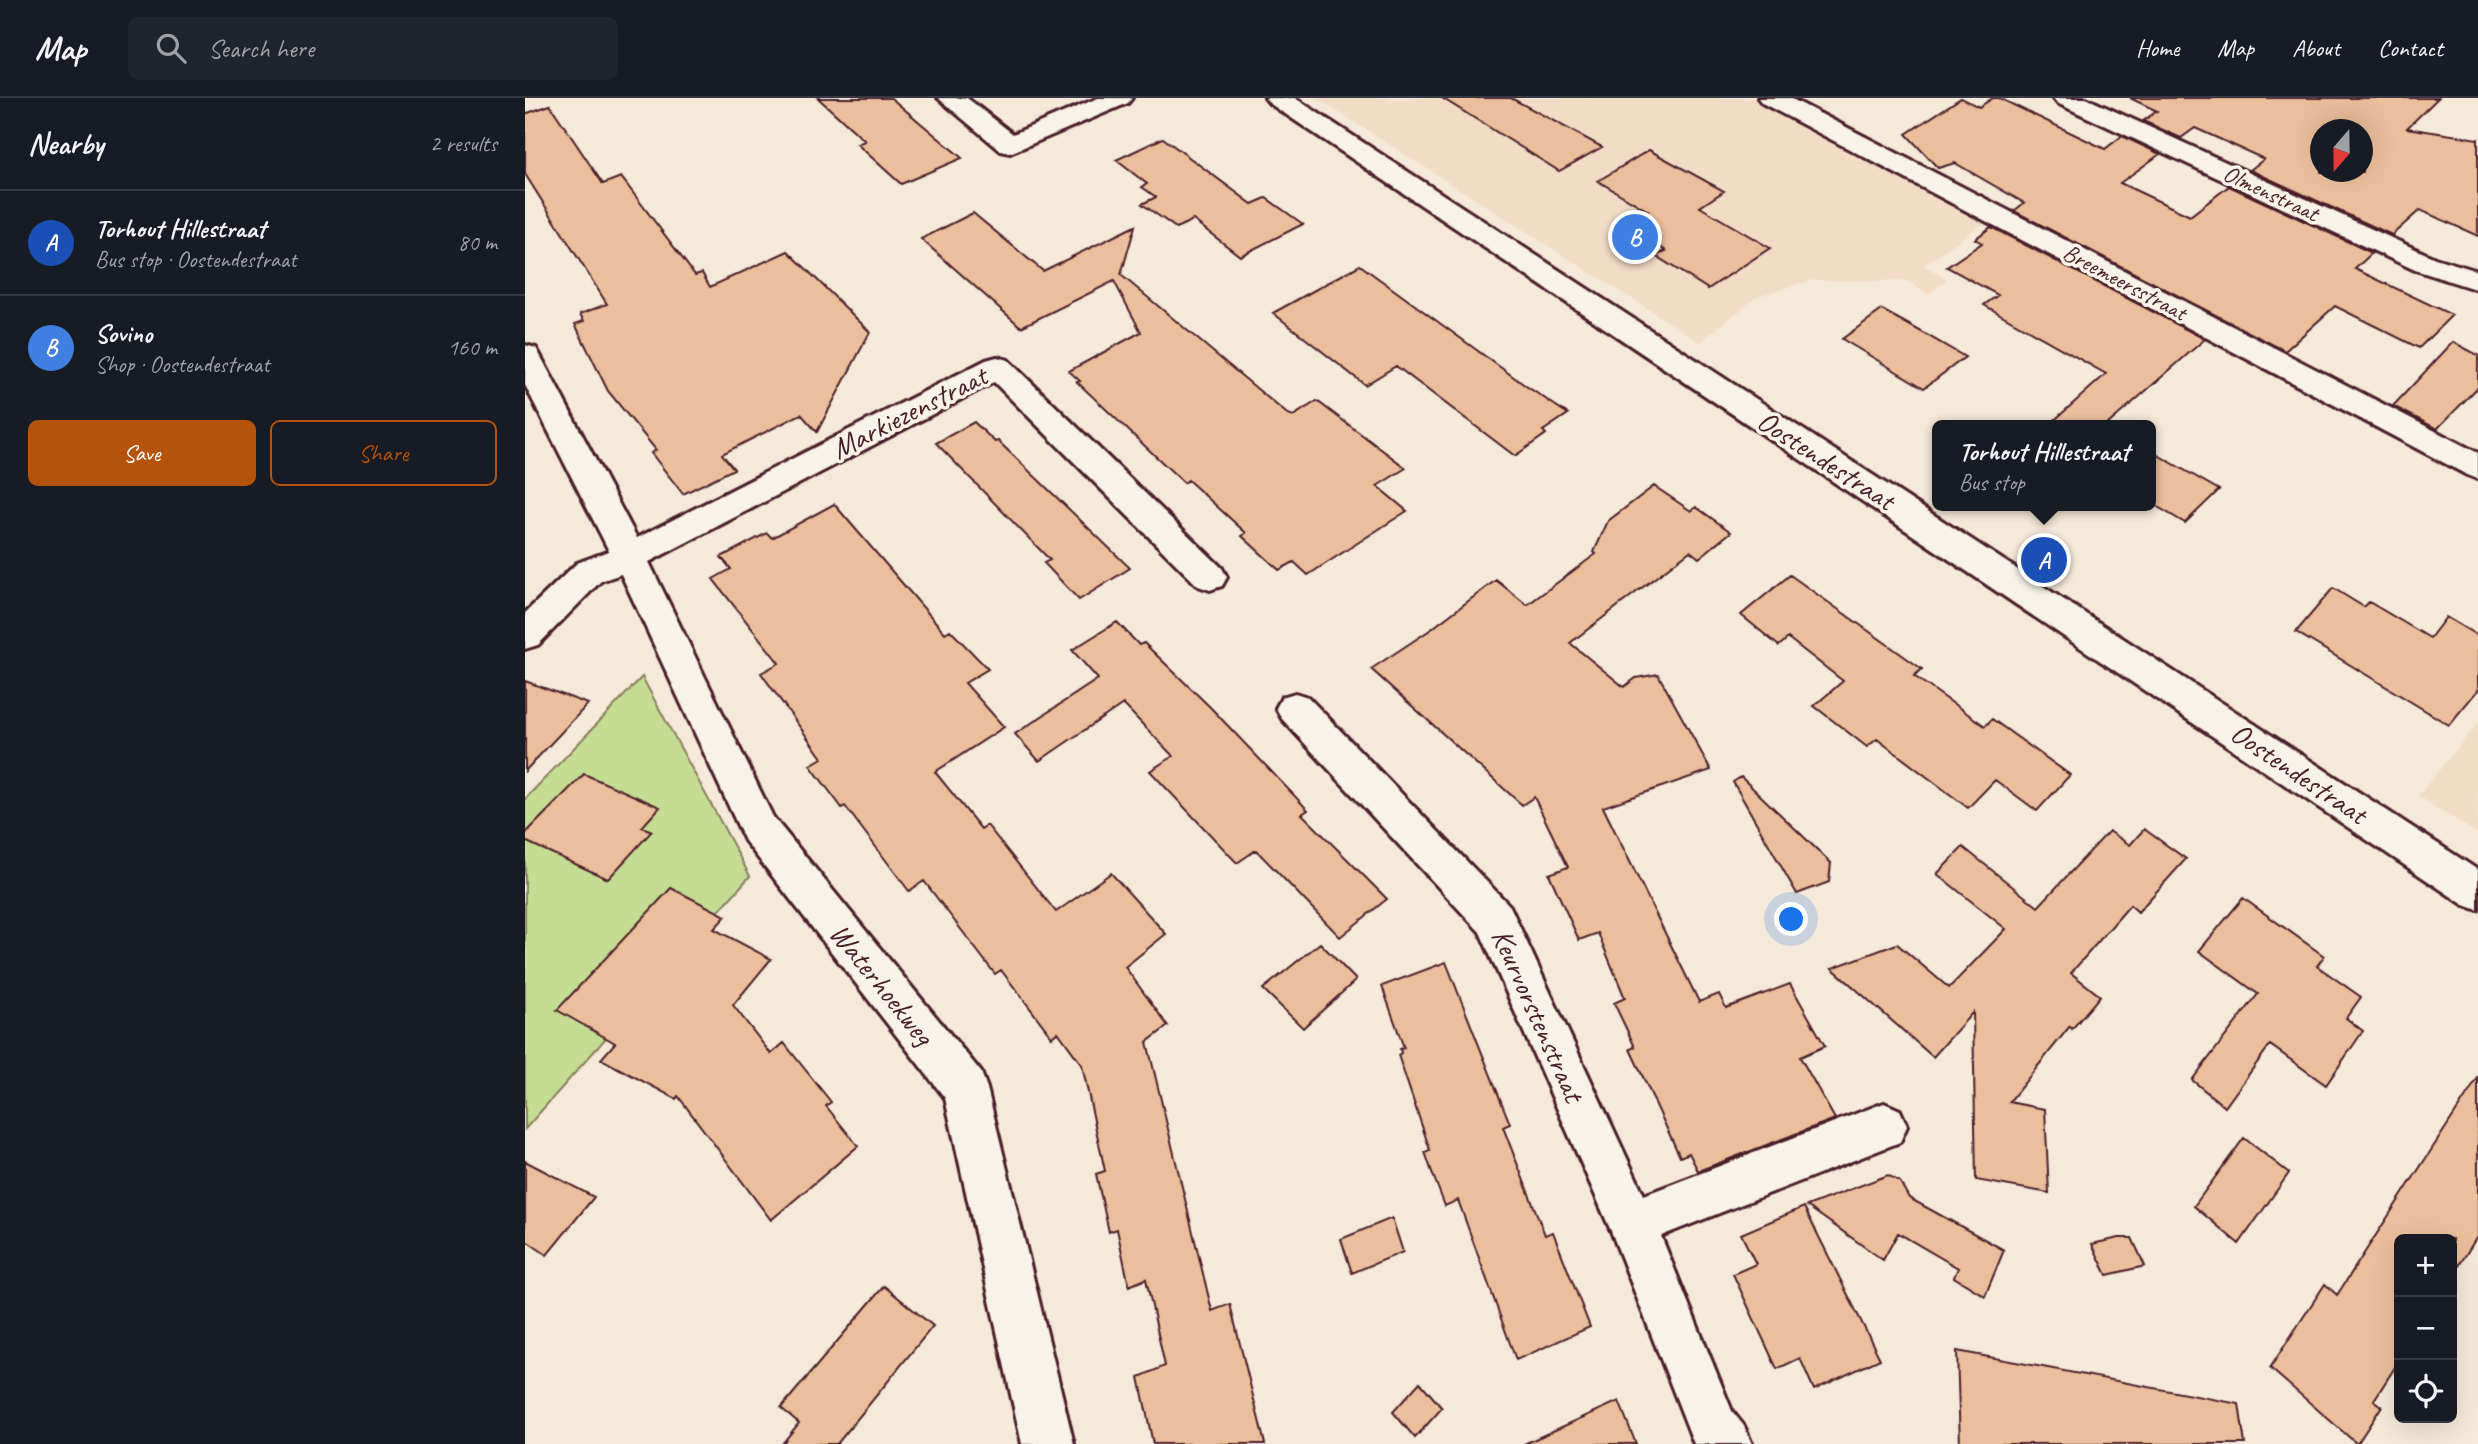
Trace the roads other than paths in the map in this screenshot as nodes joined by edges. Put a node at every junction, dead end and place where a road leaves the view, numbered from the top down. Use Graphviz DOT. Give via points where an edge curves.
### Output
graph roads {
  1 [pos="951,98"];
  2 [pos="1119,98"];
  3 [pos="1278,98"];
  4 [pos="1771,98"];
  5 [pos="2066,98"];
  6 [pos="2478,281"];
  7 [pos="525,355"];
  8 [pos="2478,467"];
  9 [pos="629,557"];
  10 [pos="1210,577"];
  11 [pos="525,635"];
  12 [pos="1295,708"];
  13 [pos="2478,892"];
  14 [pos="1884,1126"];
  15 [pos="1632,1223"];
  16 [pos="1048,1444"];
  17 [pos="1726,1444"];
  1 -- 2 [label="street" via="1010,145"];
  3 -- 13 [label="street, Oostendestraat"];
  4 -- 8 [label="street, Breemeersstraat"];
  5 -- 6 [label="street, Olmenstraat" via="2425,264"];
  7 -- 9 [label="street, Waterhoekweg"];
  9 -- 10 [label="street, Markiezenstraat" via="997,367"];
  9 -- 11 [label="street" via="589,572"];
  9 -- 16 [label="street, Waterhoekweg" via="759,829 965,1088"];
  12 -- 15 [label="street, Keurvorstenstraat" via="1495,919"];
  14 -- 15 [label="street"];
  15 -- 17 [label="street, Keurvorstenstraat" via="1714,1429"];
}
